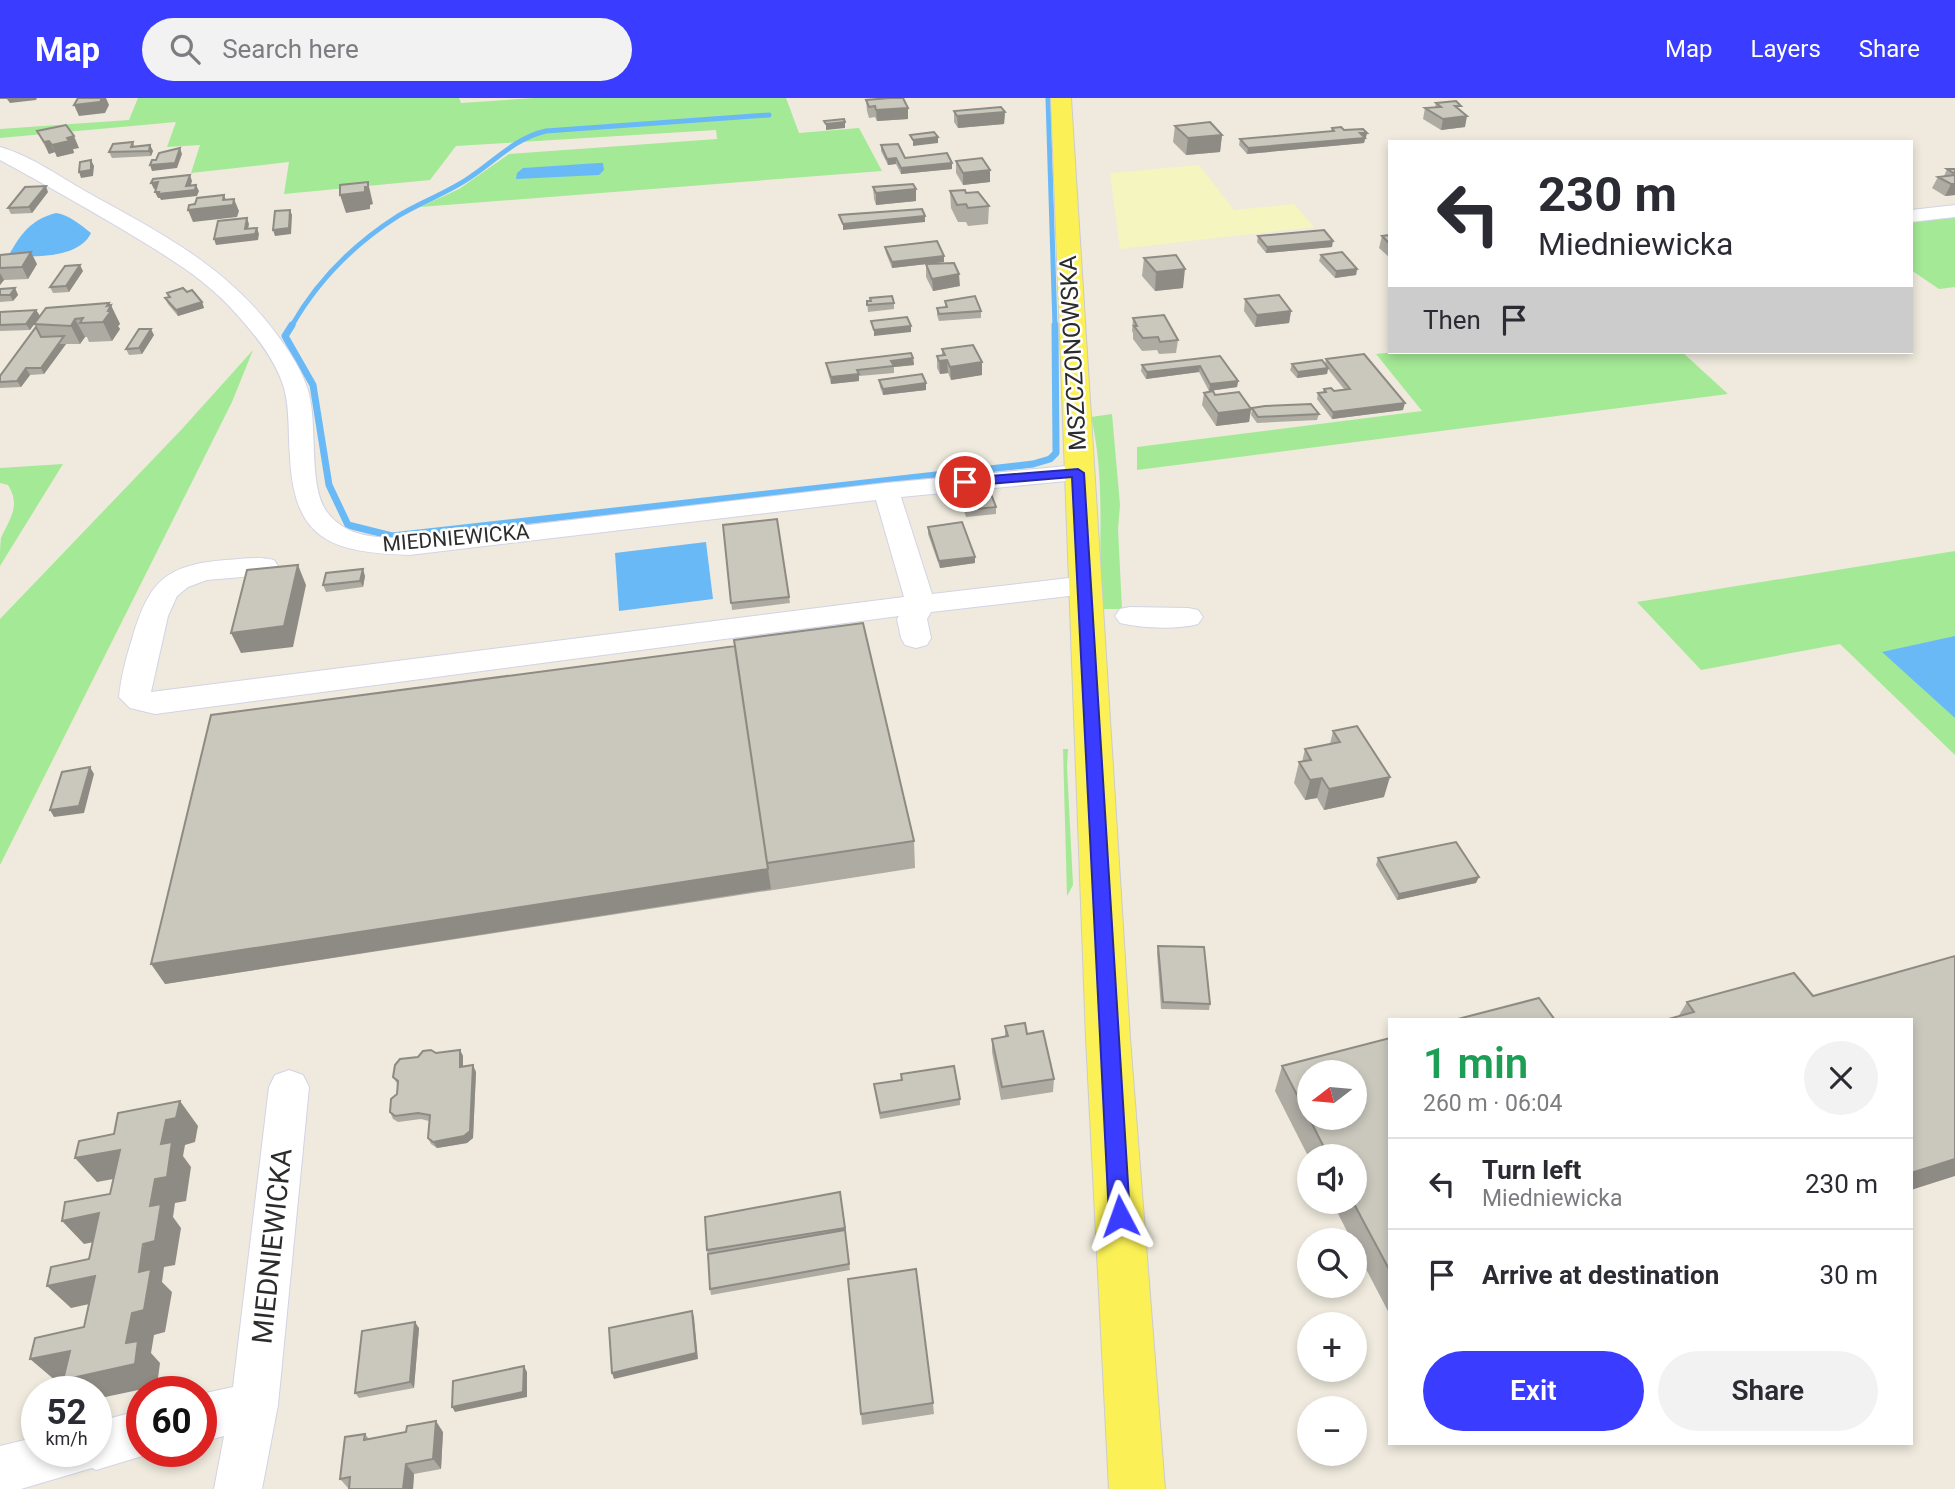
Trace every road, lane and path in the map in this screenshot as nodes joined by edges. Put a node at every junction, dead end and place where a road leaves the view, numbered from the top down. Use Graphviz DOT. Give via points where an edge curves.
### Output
graph roads {
  1 [pos="1061,98"];
  2 [pos="4,158"];
  3 [pos="1955,211"];
  4 [pos="1913,216"];
  5 [pos="1078,473"];
  6 [pos="886,491"];
  7 [pos="264,566"];
  8 [pos="1086,585"];
  9 [pos="921,604"];
  10 [pos="1130,616"];
  11 [pos="1188,617"];
  12 [pos="916,638"];
  13 [pos="289,1087"];
  14 [pos="254,1405"];
  15 [pos="217,1414"];
  16 [pos="21,1465"];
  17 [pos="0,1470"];
  18 [pos="239,1489"];
  19 [pos="1137,1489"];
  1 -- 5 [label="main road, MSZCZONOWSKA"];
  2 -- 6 [label="street, MIEDNIEWICKA" via="178,254 212,276 236,301 279,352 297,389 304,488 314,515 334,535 360,545 409,547"];
  3 -- 4 [label="street"];
  5 -- 6 [label="street, MIEDNIEWICKA"];
  5 -- 8 [label="main road, MSZCZONOWSKA"];
  6 -- 9 [label="street"];
  7 -- 9 [label="street" via="202,572 170,587 159,600 135,678 135,696 155,703"];
  8 -- 9 [label="street"];
  8 -- 19 [label="main road, MSZCZONOWSKA"];
  9 -- 12 [label="street" via="912,619"];
  10 -- 11 [label="street"];
  13 -- 14 [label="street, MIEDNIEWICKA"];
  14 -- 15 [label="street"];
  14 -- 18 [label="street, MIEDNIEWICKA"];
  16 -- 17 [label="street"];
}
